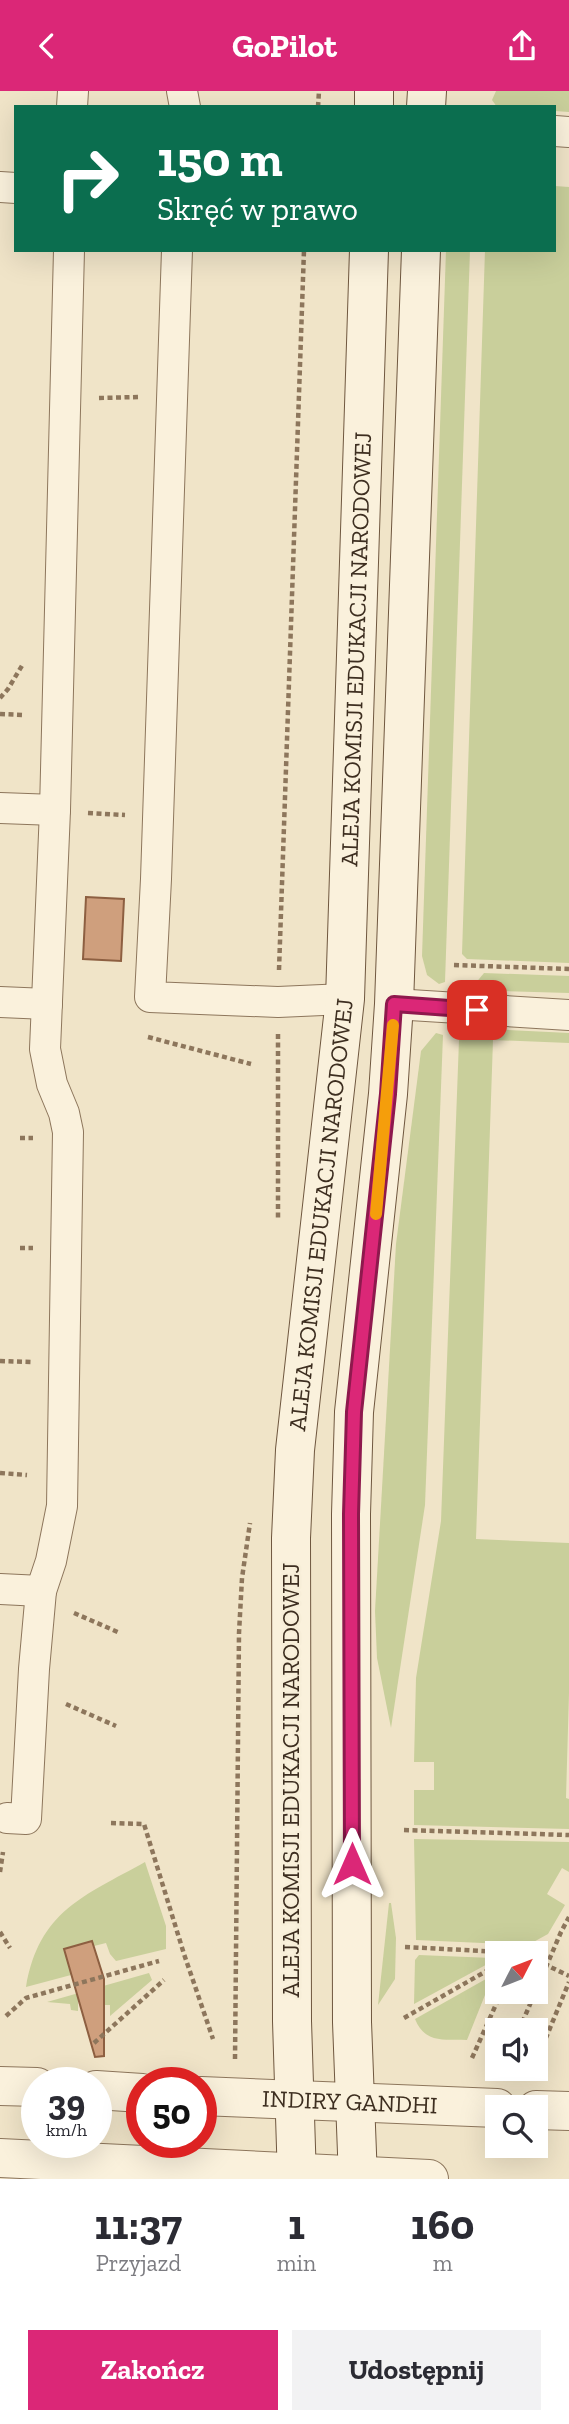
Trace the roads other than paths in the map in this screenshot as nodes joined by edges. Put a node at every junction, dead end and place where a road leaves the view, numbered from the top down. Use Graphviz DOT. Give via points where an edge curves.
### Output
graph roads {
  1 [pos="69,252"];
  2 [pos="177,252"];
  3 [pos="369,252"];
  4 [pos="421,252"];
  5 [pos="0,808"];
  6 [pos="55,810"];
  7 [pos="345,999"];
  8 [pos="0,1002"];
  9 [pos="47,1004"];
  10 [pos="394,1004"];
  11 [pos="569,1015"];
  12 [pos="0,1589"];
  13 [pos="41,1591"];
  14 [pos="7,1818"];
  15 [pos="0,2086"];
  16 [pos="21,2087"];
  17 [pos="217,2096"];
  18 [pos="294,2099"];
  19 [pos="355,2102"];
  20 [pos="485,2107"];
  21 [pos="548,2110"];
  22 [pos="569,2111"];
  23 [pos="0,2158"];
  24 [pos="298,2176"];
  25 [pos="358,2177"];
  26 [pos="429,2179"];
  1 -- 6 [label="street"];
  2 -- 7 [label="street" via="149,997 278,1002"];
  3 -- 7 [label="main road, ALEJA KOMISJI EDUKACJI NARODOWEJ"];
  4 -- 10 [label="main road, ALEJA KOMISJI EDUKACJI NARODOWEJ"];
  5 -- 6 [label="street"];
  6 -- 9 [label="street"];
  7 -- 18 [label="main road, ALEJA KOMISJI EDUKACJI NARODOWEJ" via="295,1450 290,1626"];
  8 -- 9 [label="street"];
  9 -- 13 [label="street" via="45,1049 68,1132 62,1506"];
  10 -- 11 [label="street"];
  10 -- 19 [label="main road, ALEJA KOMISJI EDUKACJI NARODOWEJ" via="354,1412"];
  12 -- 13 [label="street"];
  13 -- 14 [label="street" via="26,1819"];
  15 -- 16 [label="main road"];
  17 -- 18 [label="main road, INDIRY GANDHI"];
  18 -- 19 [label="main road, INDIRY GANDHI"];
  18 -- 24 [label="main road, ALEJA KOMISJI EDUKACJI NARODOWEJ"];
  19 -- 20 [label="main road, INDIRY GANDHI"];
  19 -- 25 [label="main road, ALEJA KOMISJI EDUKACJI NARODOWEJ"];
  21 -- 22 [label="main road"];
  23 -- 24 [label="main road"];
  24 -- 25 [label="main road"];
  25 -- 26 [label="main road"];
}
